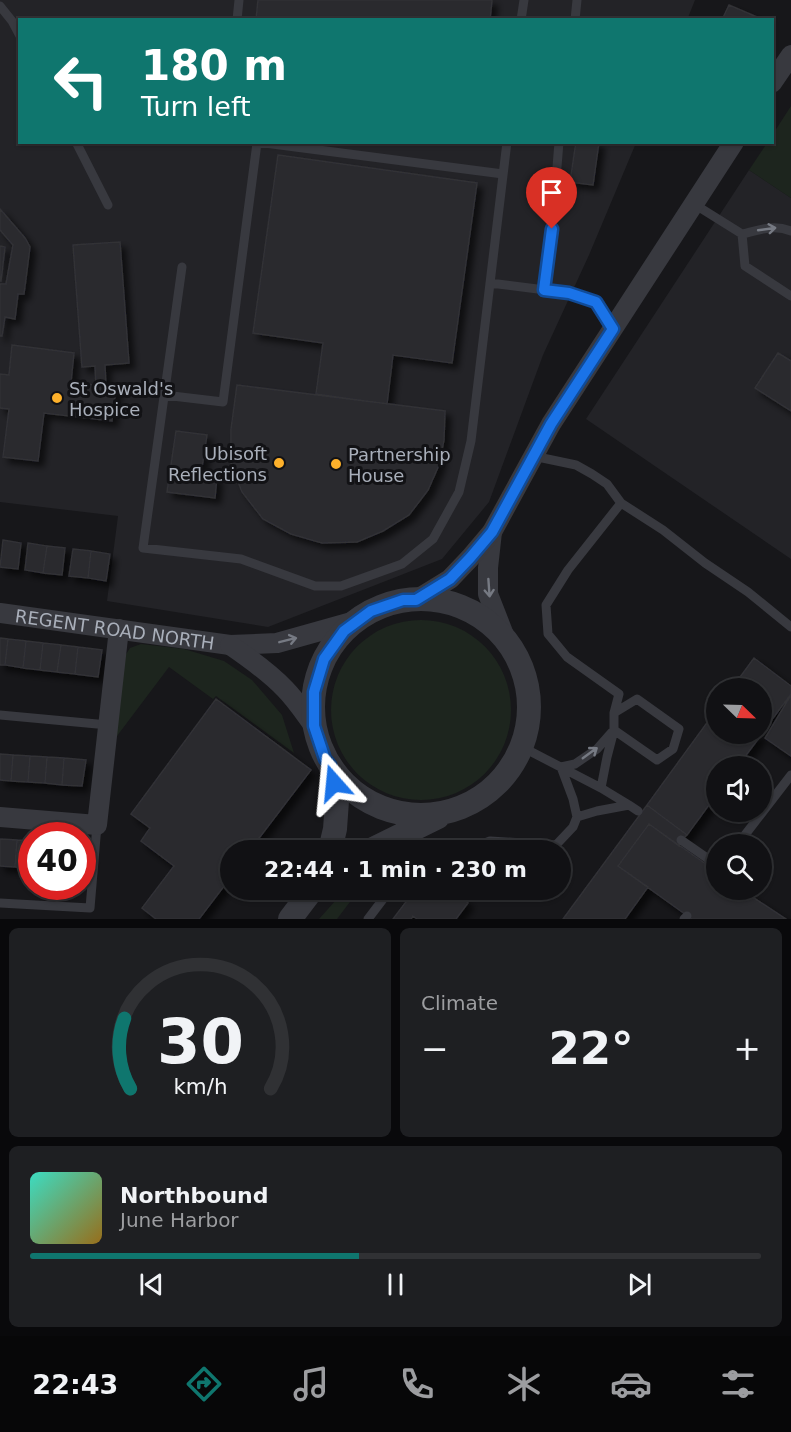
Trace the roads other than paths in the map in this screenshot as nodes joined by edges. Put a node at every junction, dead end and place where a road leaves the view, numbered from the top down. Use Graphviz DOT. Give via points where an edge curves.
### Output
graph roads {
  1 [pos="239,0"];
  2 [pos="524,0"];
  3 [pos="577,0"];
  4 [pos="0,6"];
  5 [pos="237,18"];
  6 [pos="521,18"];
  7 [pos="575,18"];
  8 [pos="18,32"];
  9 [pos="791,55"];
  10 [pos="774,80"];
  11 [pos="77,144"];
  12 [pos="257,144"];
  13 [pos="272,144"];
  14 [pos="507,144"];
  15 [pos="559,144"];
  16 [pos="733,144"];
  17 [pos="503,174"];
  18 [pos="694,204"];
  19 [pos="108,205"];
  20 [pos="791,231"];
  21 [pos="742,234"];
  22 [pos="182,267"];
  23 [pos="490,283"];
  24 [pos="544,290"];
  25 [pos="791,296"];
  26 [pos="613,329"];
  27 [pos="164,394"];
  28 [pos="533,456"];
  29 [pos="621,503"];
  30 [pos="492,532"];
  31 [pos="416,600"];
  32 [pos="0,613"];
  33 [pos="359,620"];
  34 [pos="791,627"];
  35 [pos="119,629"];
  36 [pos="506,640"];
  37 [pos="230,645"];
  38 [pos="614,713"];
  39 [pos="0,715"];
  40 [pos="108,725"];
  41 [pos="314,726"];
  42 [pos="614,730"];
  43 [pos="522,747"];
  44 [pos="330,765"];
  45 [pos="561,767"];
  46 [pos="791,775"];
  47 [pos="601,788"];
  48 [pos="629,805"];
  49 [pos="638,811"];
  50 [pos="446,813"];
  51 [pos="0,817"];
  52 [pos="577,817"];
  53 [pos="97,825"];
  54 [pos="746,834"];
  55 [pos="332,840"];
  56 [pos="391,840"];
  57 [pos="561,840"];
  58 [pos="681,840"];
  59 [pos="706,857"];
  60 [pos="304,900"];
  61 [pos="382,900"];
  62 [pos="0,903"];
  63 [pos="290,919"];
  64 [pos="368,919"];
  1 -- 5 [label="lane"];
  2 -- 6 [label="lane"];
  3 -- 7 [label="lane"];
  4 -- 8 [label="lane"];
  9 -- 10 [label="street"];
  11 -- 19 [label="lane"];
  12 -- 27 [label="lane" via="223,402"];
  13 -- 17 [label="lane"];
  14 -- 17 [label="lane"];
  15 -- 24 [label="lane"];
  16 -- 18 [label="street"];
  17 -- 23 [label="lane"];
  18 -- 21 [label="lane"];
  18 -- 26 [label="street"];
  21 -- 20 [label="lane, one-way" via="768,227"];
  21 -- 25 [label="lane" via="745,266"];
  22 -- 27 [label="lane"];
  23 -- 24 [label="lane"];
  23 -- 27 [label="lane" via="471,441 459,492 433,539 402,564 341,586 315,586 241,559 143,548"];
  24 -- 26 [label="lane" via="596,302"];
  26 -- 28 [label="street"];
  28 -- 29 [label="lane" via="576,465 607,484"];
  28 -- 30 [label="street"];
  29 -- 34 [label="lane"];
  29 -- 38 [label="lane" via="568,570 546,605 548,634 567,657 619,694"];
  30 -- 31 [label="street" via="450,579"];
  30 -- 36 [label="street, one-way" via="488,594"];
  31 -- 33 [label="street" via="403,600 371,611"];
  31 -- 36 [label="street" via="436,599 469,609"];
  32 -- 35 [label="street, REGENT ROAD NORTH"];
  37 -- 33 [label="street, REGENT ROAD NORTH, one-way" via="277,642"];
  33 -- 41 [label="street" via="344,631 324,659 314,692"];
  35 -- 37 [label="street, REGENT ROAD NORTH"];
  35 -- 40 [label="street"];
  36 -- 43 [label="street" via="515,651 526,680 530,712"];
  37 -- 41 [label="street, REGENT ROAD NORTH" via="276,680"];
  38 -- 42 [label="lane"];
  38 -- 42 [label="lane" via="637,699 679,729 673,749 657,760"];
  39 -- 40 [label="lane"];
  40 -- 53 [label="street"];
  41 -- 44 [label="street"];
  45 -- 42 [label="lane, one-way" via="575,764 597,749"];
  42 -- 47 [label="lane"];
  43 -- 45 [label="lane"];
  43 -- 50 [label="street" via="506,775 479,799"];
  44 -- 50 [label="street" via="346,786 375,806 409,815"];
  44 -- 55 [label="street" via="337,801"];
  45 -- 47 [label="lane"];
  45 -- 52 [label="lane"];
  46 -- 54 [label="lane"];
  47 -- 48 [label="lane"];
  48 -- 49 [label="lane"];
  48 -- 52 [label="lane"];
  50 -- 56 [label="street"];
  51 -- 53 [label="street"];
  52 -- 57 [label="lane"];
  53 -- 62 [label="lane" via="90,908"];
  58 -- 59 [label="lane"];
  60 -- 63 [label="street"];
  61 -- 64 [label="lane"];
}
